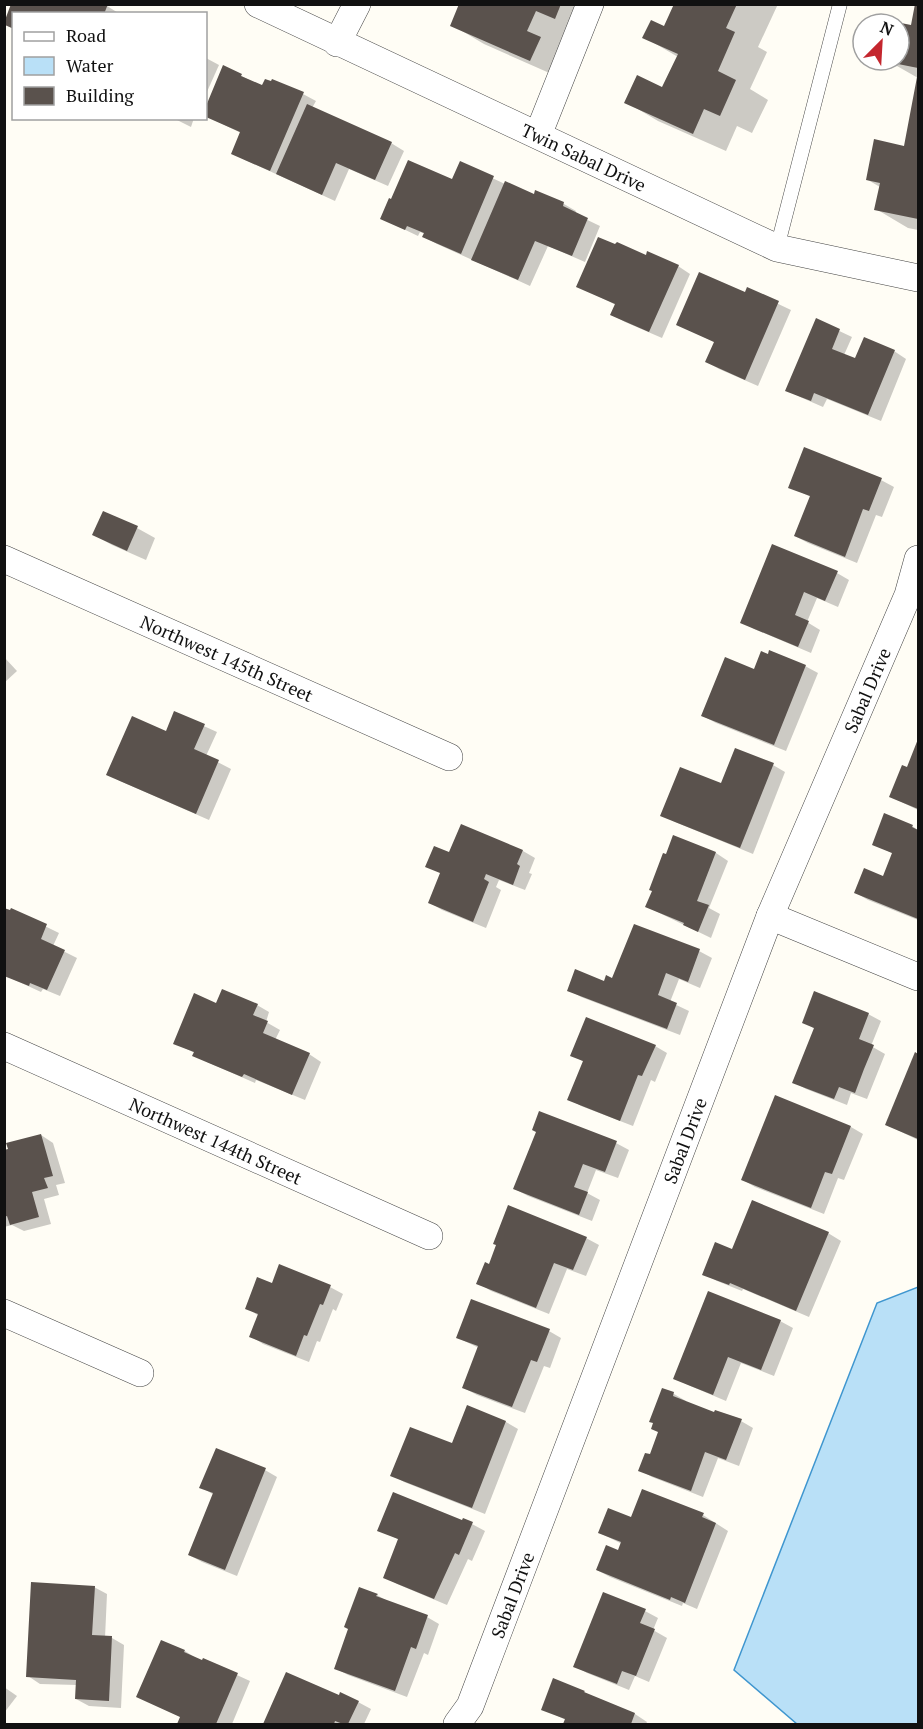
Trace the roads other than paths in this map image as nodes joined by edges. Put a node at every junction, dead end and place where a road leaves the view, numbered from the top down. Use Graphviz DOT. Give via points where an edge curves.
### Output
graph roads {
  1 [pos="258,4"];
  2 [pos="357,4"];
  3 [pos="591,4"];
  4 [pos="840,4"];
  5 [pos="337,43"];
  6 [pos="538,135"];
  7 [pos="777,249"];
  8 [pos="918,278"];
  9 [pos="4,559"];
  10 [pos="918,559"];
  11 [pos="449,757"];
  12 [pos="770,916"];
  13 [pos="918,977"];
  14 [pos="4,1046"];
  15 [pos="429,1236"];
  16 [pos="4,1312"];
  17 [pos="140,1373"];
  18 [pos="457,1725"];
  1 -- 5 [label="street, Twin Sabal Drive"];
  2 -- 5 [label="street"];
  3 -- 6 [label="street"];
  4 -- 7 [label="lane"];
  5 -- 6 [label="street, Twin Sabal Drive"];
  6 -- 7 [label="street, Twin Sabal Drive"];
  7 -- 8 [label="street, Twin Sabal Drive"];
  9 -- 11 [label="street, Northwest 145th Street"];
  10 -- 12 [label="street, Sabal Drive" via="908,595"];
  12 -- 13 [label="street"];
  12 -- 18 [label="street, Sabal Drive" via="470,1706"];
  14 -- 15 [label="street, Northwest 144th Street"];
  16 -- 17 [label="street"];
}
